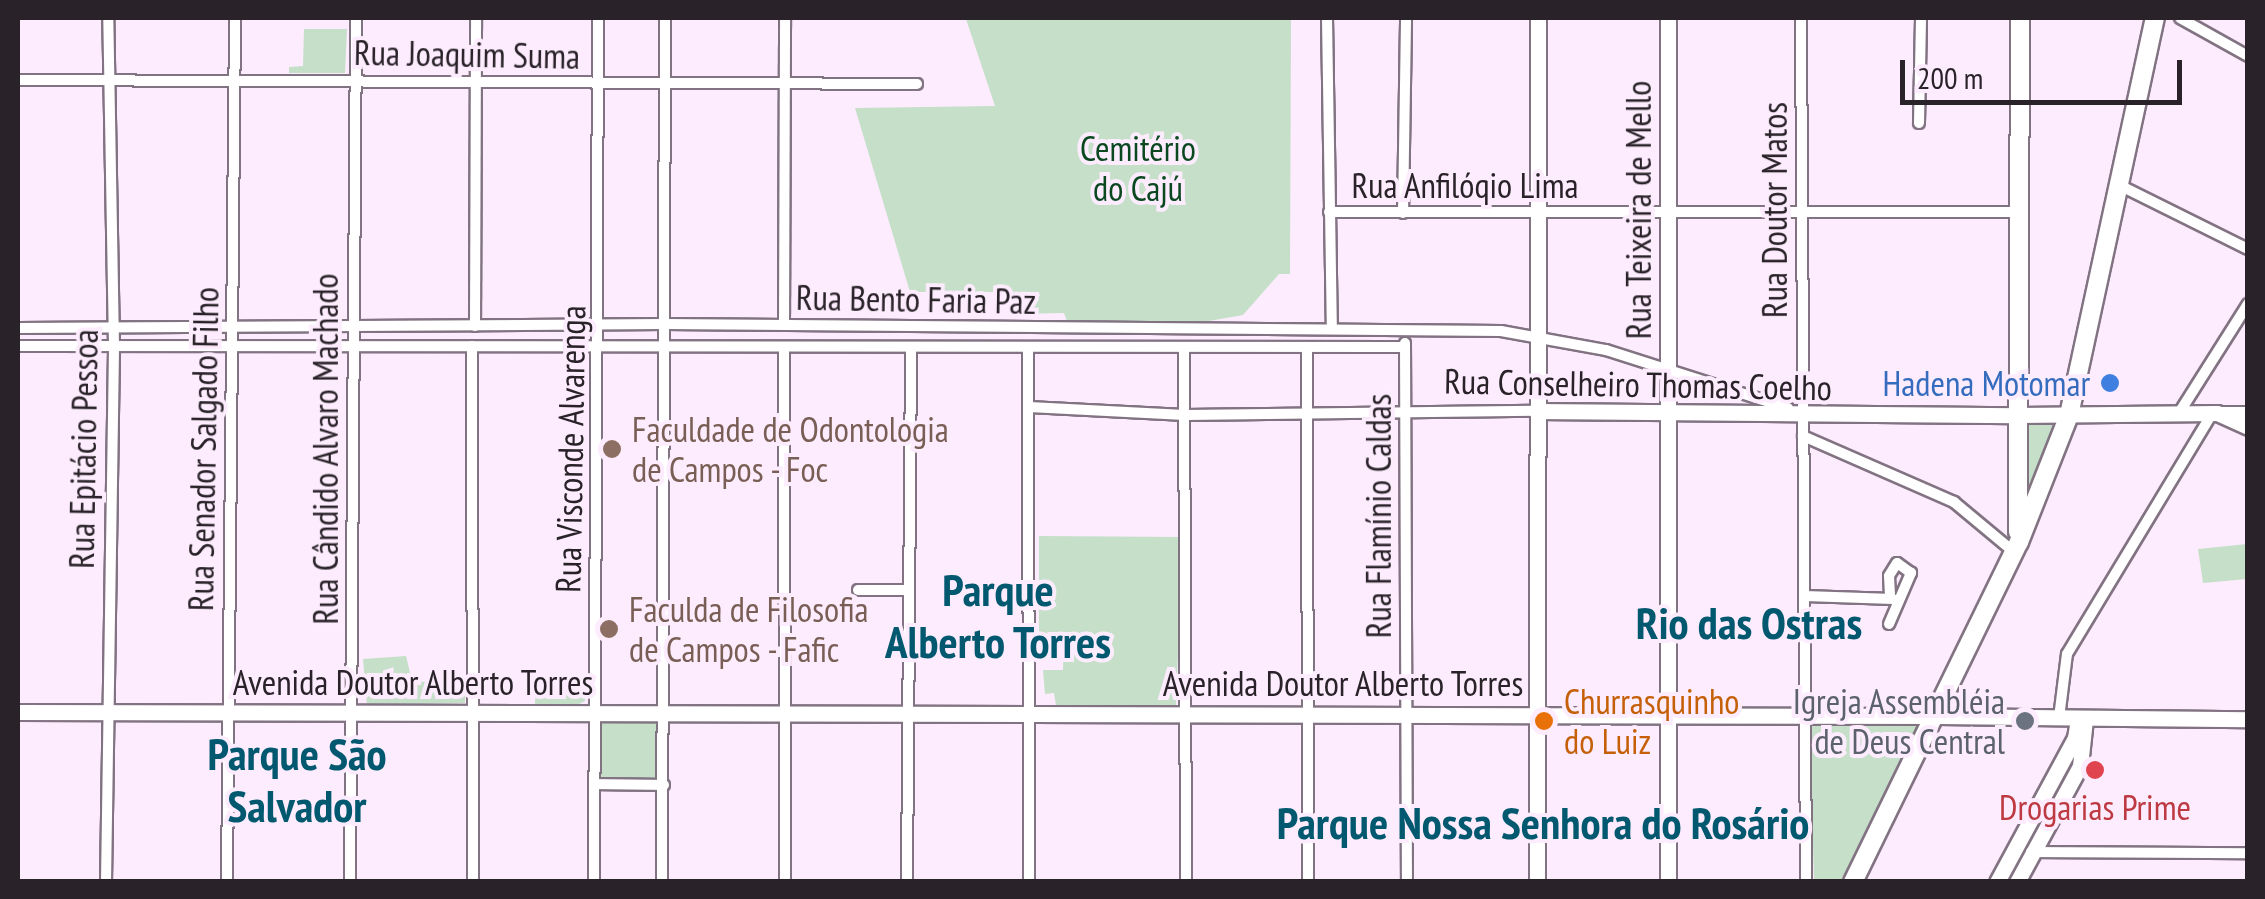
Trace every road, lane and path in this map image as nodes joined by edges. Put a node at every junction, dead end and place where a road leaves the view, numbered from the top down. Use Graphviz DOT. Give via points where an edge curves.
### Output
graph roads {
  1 [pos="108,18"];
  2 [pos="234,18"];
  3 [pos="356,18"];
  4 [pos="476,18"];
  5 [pos="598,18"];
  6 [pos="665,18"];
  7 [pos="785,18"];
  8 [pos="1327,18"];
  9 [pos="1406,18"];
  10 [pos="1538,18"];
  11 [pos="1668,18"];
  12 [pos="1801,18"];
  13 [pos="1921,18"];
  14 [pos="2020,18"];
  15 [pos="2155,18"];
  16 [pos="2180,18"];
  17 [pos="2248,56"];
  18 [pos="234,78"];
  19 [pos="18,80"];
  20 [pos="107,80"];
  21 [pos="356,80"];
  22 [pos="476,81"];
  23 [pos="599,82"];
  24 [pos="664,82"];
  25 [pos="784,83"];
  26 [pos="917,84"];
  27 [pos="1918,122"];
  28 [pos="2119,185"];
  29 [pos="1801,208"];
  30 [pos="1329,212"];
  31 [pos="1542,212"];
  32 [pos="1666,212"];
  33 [pos="2020,212"];
  34 [pos="1404,213"];
  35 [pos="2248,249"];
  36 [pos="2248,304"];
  37 [pos="599,324"];
  38 [pos="666,324"];
  39 [pos="784,325"];
  40 [pos="114,326"];
  41 [pos="475,326"];
  42 [pos="353,327"];
  43 [pos="18,328"];
  44 [pos="233,328"];
  45 [pos="1332,329"];
  46 [pos="1406,330"];
  47 [pos="1537,334"];
  48 [pos="598,345"];
  49 [pos="666,345"];
  50 [pos="18,346"];
  51 [pos="114,346"];
  52 [pos="231,346"];
  53 [pos="472,346"];
  54 [pos="353,347"];
  55 [pos="784,347"];
  56 [pos="1307,347"];
  57 [pos="1406,347"];
  58 [pos="911,348"];
  59 [pos="1028,348"];
  60 [pos="1184,349"];
  61 [pos="1669,372"];
  62 [pos="1029,406"];
  63 [pos="1536,411"];
  64 [pos="1404,412"];
  65 [pos="1670,412"];
  66 [pos="2179,413"];
  67 [pos="2214,413"];
  68 [pos="1307,414"];
  69 [pos="1803,414"];
  70 [pos="2248,414"];
  71 [pos="1185,415"];
  72 [pos="2017,415"];
  73 [pos="2069,415"];
  74 [pos="2248,427"];
  75 [pos="1803,436"];
  76 [pos="2018,484"];
  77 [pos="2040,489"];
  78 [pos="2016,547"];
  79 [pos="858,590"];
  80 [pos="908,590"];
  81 [pos="1804,596"];
  82 [pos="1889,624"];
  83 [pos="18,712"];
  84 [pos="105,712"];
  85 [pos="227,712"];
  86 [pos="664,712"];
  87 [pos="908,712"];
  88 [pos="1029,712"];
  89 [pos="1307,712"];
  90 [pos="1408,712"];
  91 [pos="352,713"];
  92 [pos="476,713"];
  93 [pos="594,713"];
  94 [pos="784,713"];
  95 [pos="1185,713"];
  96 [pos="1538,714"];
  97 [pos="1670,714"];
  98 [pos="1806,715"];
  99 [pos="1938,716"];
  100 [pos="2059,718"];
  101 [pos="2082,719"];
  102 [pos="2248,719"];
  103 [pos="595,784"];
  104 [pos="664,785"];
  105 [pos="2030,852"];
  106 [pos="2248,853"];
  107 [pos="106,882"];
  108 [pos="227,882"];
  109 [pos="350,882"];
  110 [pos="473,882"];
  111 [pos="594,882"];
  112 [pos="662,882"];
  113 [pos="786,882"];
  114 [pos="907,882"];
  115 [pos="1029,882"];
  116 [pos="1186,882"];
  117 [pos="1308,882"];
  118 [pos="1407,882"];
  119 [pos="1537,882"];
  120 [pos="1668,882"];
  121 [pos="1806,882"];
  122 [pos="1853,882"];
  123 [pos="1997,882"];
  124 [pos="2016,882"];
  1 -- 20 [label="street, Rua Epitácio Pessoa"];
  2 -- 18 [label="street, Rua Senador Salgado Filho"];
  3 -- 21 [label="street, Rua Cândido Alvaro Machado"];
  4 -- 22 [label="street"];
  5 -- 23 [label="street, Rua Visconde Alvarenga"];
  6 -- 24 [label="street"];
  7 -- 25 [label="street"];
  8 -- 30 [label="street"];
  9 -- 34 [label="street"];
  10 -- 31 [label="main road"];
  11 -- 32 [label="main road, Rua Teixeira de Mello"];
  12 -- 29 [label="street, Rua Doutor Matos"];
  13 -- 27 [label="street"];
  14 -- 33 [label="highway"];
  15 -- 28 [label="highway"];
  16 -- 17 [label="street"];
  18 -- 20 [label="street, Rua Joaquim Suma"];
  18 -- 21 [label="street, Rua Joaquim Suma"];
  18 -- 44 [label="street, Rua Senador Salgado Filho"];
  19 -- 20 [label="street, Rua Joaquim Suma"];
  20 -- 40 [label="street, Rua Epitácio Pessoa"];
  21 -- 22 [label="street, Rua Joaquim Suma"];
  21 -- 42 [label="street, Rua Cândido Alvaro Machado"];
  22 -- 23 [label="street, Rua Joaquim Suma"];
  22 -- 41 [label="street"];
  23 -- 24 [label="street, Rua Joaquim Suma"];
  23 -- 37 [label="street, Rua Visconde Alvarenga"];
  24 -- 25 [label="street, Rua Joaquim Suma"];
  24 -- 38 [label="street"];
  25 -- 26 [label="street, Rua Joaquim Suma"];
  25 -- 39 [label="street"];
  28 -- 35 [label="street"];
  28 -- 73 [label="highway"];
  29 -- 32 [label="street, Rua Anfilóqio Lima"];
  29 -- 33 [label="street, Rua Anfilóqio Lima"];
  29 -- 69 [label="street, Rua Doutor Matos"];
  30 -- 34 [label="street, Rua Anfilóqio Lima"];
  30 -- 45 [label="street"];
  31 -- 32 [label="street, Rua Anfilóqio Lima"];
  31 -- 34 [label="street, Rua Anfilóqio Lima"];
  31 -- 47 [label="main road"];
  32 -- 61 [label="main road, Rua Teixeira de Mello"];
  33 -- 72 [label="highway"];
  36 -- 66 [label="street"];
  37 -- 38 [label="street, Rua Bento Faria Paz"];
  37 -- 41 [label="street, Rua Bento Faria Paz"];
  37 -- 48 [label="street, Rua Visconde Alvarenga"];
  38 -- 39 [label="street, Rua Bento Faria Paz"];
  38 -- 49 [label="street"];
  39 -- 45 [label="street, Rua Bento Faria Paz"];
  40 -- 43 [label="street, Rua Bento Faria Paz"];
  40 -- 44 [label="street, Rua Bento Faria Paz"];
  40 -- 51 [label="street, Rua Epitácio Pessoa"];
  41 -- 42 [label="street, Rua Bento Faria Paz"];
  42 -- 44 [label="street, Rua Bento Faria Paz"];
  42 -- 54 [label="street, Rua Cândido Alvaro Machado"];
  44 -- 52 [label="street, Rua Senador Salgado Filho"];
  45 -- 46 [label="street, Rua Bento Faria Paz"];
  46 -- 47 [label="street, Rua Bento Faria Paz"];
  46 -- 57 [label="street, Rua Flamínio Caldas"];
  47 -- 61 [label="street, Rua Bento Faria Paz"];
  47 -- 63 [label="main road"];
  48 -- 49 [label="street, Rua Bento Faria Paz"];
  48 -- 53 [label="street, Rua Bento Faria Paz"];
  48 -- 93 [label="street, Rua Visconde Alvarenga"];
  49 -- 55 [label="street, Rua Bento Faria Paz"];
  49 -- 86 [label="street"];
  50 -- 51 [label="street, Rua Bento Faria Paz"];
  51 -- 52 [label="street, Rua Bento Faria Paz"];
  51 -- 84 [label="street, Rua Epitácio Pessoa"];
  52 -- 54 [label="street, Rua Bento Faria Paz"];
  52 -- 85 [label="street, Rua Senador Salgado Filho"];
  53 -- 54 [label="street, Rua Bento Faria Paz"];
  53 -- 92 [label="street"];
  54 -- 91 [label="street, Rua Cândido Alvaro Machado"];
  55 -- 58 [label="street, Rua Bento Faria Paz"];
  55 -- 94 [label="street"];
  56 -- 57 [label="street, Rua Bento Faria Paz"];
  56 -- 60 [label="street, Rua Bento Faria Paz"];
  56 -- 68 [label="street"];
  57 -- 64 [label="street, Rua Flamínio Caldas"];
  58 -- 59 [label="street, Rua Bento Faria Paz"];
  58 -- 80 [label="street"];
  59 -- 60 [label="street, Rua Bento Faria Paz"];
  59 -- 62 [label="street"];
  60 -- 71 [label="street"];
  61 -- 65 [label="main road, Rua Teixeira de Mello"];
  61 -- 69 [label="street, Rua Bento Faria Paz"];
  62 -- 71 [label="street, Rua Conselheiro Thomas Coelho"];
  62 -- 88 [label="street"];
  63 -- 64 [label="street, Rua Conselheiro Thomas Coelho"];
  63 -- 65 [label="main road, Rua Conselheiro Thomas Coelho"];
  63 -- 96 [label="main road"];
  64 -- 68 [label="street, Rua Conselheiro Thomas Coelho"];
  64 -- 90 [label="street, Rua Flamínio Caldas"];
  65 -- 69 [label="main road, Rua Conselheiro Thomas Coelho"];
  65 -- 97 [label="main road, Rua Teixeira de Mello"];
  66 -- 67 [label="main road, Rua Conselheiro Thomas Coelho"];
  66 -- 73 [label="main road, Rua Conselheiro Thomas Coelho"];
  67 -- 70 [label="main road, Rua Conselheiro Thomas Coelho"];
  67 -- 74 [label="main road"];
  67 -- 100 [label="street" via="2067,654"];
  68 -- 71 [label="street, Rua Conselheiro Thomas Coelho"];
  68 -- 89 [label="street"];
  69 -- 72 [label="main road, Rua Conselheiro Thomas Coelho"];
  69 -- 75 [label="street, Rua Doutor Matos"];
  71 -- 95 [label="street"];
  72 -- 73 [label="main road, Rua Conselheiro Thomas Coelho"];
  72 -- 76 [label="highway"];
  73 -- 77 [label="highway"];
  75 -- 78 [label="street" via="1954,502"];
  75 -- 81 [label="street, Rua Doutor Matos"];
  76 -- 77 [label="highway" via="2028,494"];
  76 -- 78 [label="highway"];
  77 -- 78 [label="highway"];
  78 -- 99 [label="highway"];
  79 -- 80 [label="street"];
  80 -- 87 [label="street"];
  81 -- 82 [label="street" via="1894,599"];
  81 -- 98 [label="street, Rua Doutor Matos"];
  83 -- 84 [label="main road, Avenida Doutor Alberto Torres"];
  84 -- 85 [label="main road, Avenida Doutor Alberto Torres"];
  84 -- 107 [label="street, Rua Epitácio Pessoa"];
  85 -- 91 [label="main road, Avenida Doutor Alberto Torres"];
  85 -- 108 [label="street, Rua Senador Salgado Filho"];
  86 -- 93 [label="main road, Avenida Doutor Alberto Torres"];
  86 -- 94 [label="main road, Avenida Doutor Alberto Torres"];
  86 -- 104 [label="street"];
  87 -- 88 [label="main road, Avenida Doutor Alberto Torres"];
  87 -- 94 [label="main road, Avenida Doutor Alberto Torres"];
  87 -- 114 [label="street"];
  88 -- 95 [label="main road, Avenida Doutor Alberto Torres"];
  88 -- 115 [label="street"];
  89 -- 90 [label="main road, Avenida Doutor Alberto Torres"];
  89 -- 95 [label="main road, Avenida Doutor Alberto Torres"];
  89 -- 117 [label="street"];
  90 -- 96 [label="main road, Avenida Doutor Alberto Torres"];
  90 -- 118 [label="street, Rua Flamínio Caldas"];
  91 -- 92 [label="main road, Avenida Doutor Alberto Torres"];
  91 -- 109 [label="street, Rua Cândido Alvaro Machado"];
  92 -- 93 [label="main road, Avenida Doutor Alberto Torres"];
  92 -- 110 [label="street"];
  93 -- 103 [label="street, Rua Visconde Alvarenga"];
  94 -- 113 [label="street"];
  95 -- 116 [label="street"];
  96 -- 97 [label="main road, Avenida Doutor Alberto Torres"];
  96 -- 119 [label="main road"];
  97 -- 98 [label="main road, Avenida Doutor Alberto Torres"];
  97 -- 120 [label="main road, Rua Teixeira de Mello"];
  98 -- 99 [label="main road, Avenida Doutor Alberto Torres"];
  98 -- 121 [label="street, Rua Doutor Matos"];
  99 -- 100 [label="main road, Avenida Doutor Alberto Torres"];
  99 -- 122 [label="highway"];
  100 -- 101 [label="main road, Avenida Doutor Alberto Torres"];
  101 -- 102 [label="main road, Avenida Doutor Alberto Torres"];
  101 -- 105 [label="main road" via="2080,766"];
  101 -- 123 [label="main road"];
  103 -- 104 [label="street"];
  103 -- 111 [label="street, Rua Visconde Alvarenga"];
  104 -- 112 [label="street"];
  105 -- 106 [label="street"];
  105 -- 124 [label="main road"];
}
